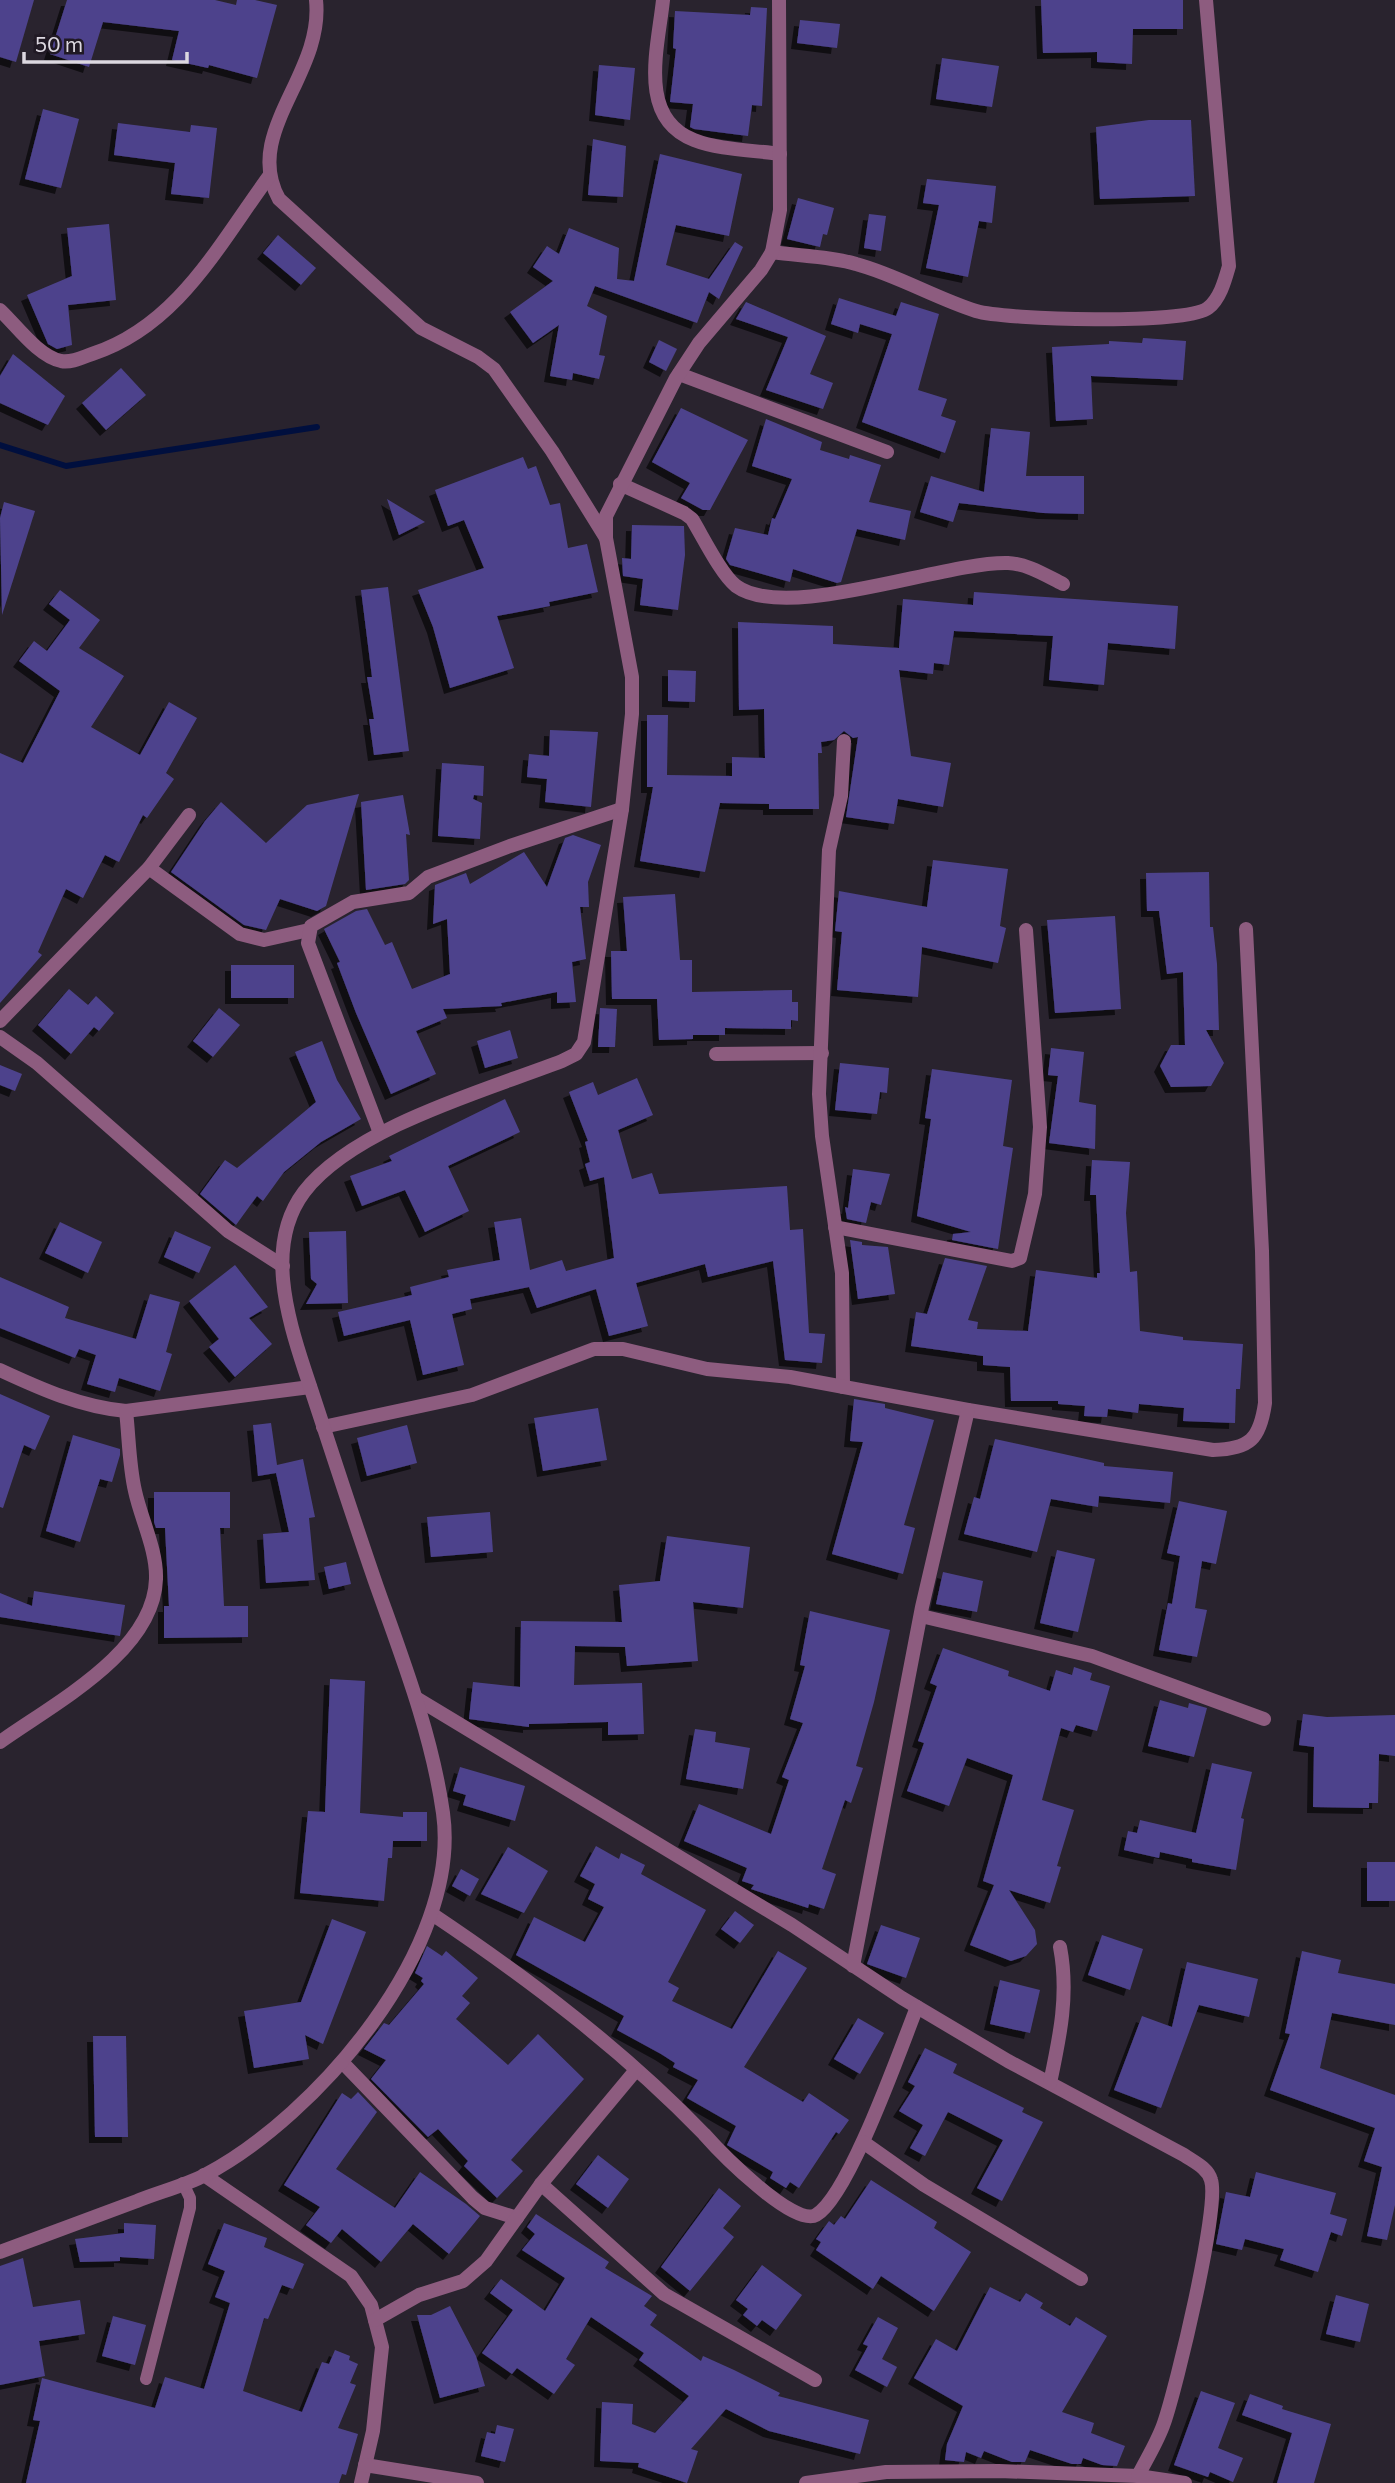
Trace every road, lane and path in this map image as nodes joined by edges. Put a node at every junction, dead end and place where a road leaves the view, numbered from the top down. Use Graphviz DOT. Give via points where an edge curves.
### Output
graph roads {
  1 [pos="316,0"];
  2 [pos="663,0"];
  3 [pos="779,0"];
  4 [pos="1206,0"];
  5 [pos="780,154"];
  6 [pos="270,175"];
  7 [pos="772,252"];
  8 [pos="0,310"];
  9 [pos="679,374"];
  10 [pos="887,453"];
  11 [pos="620,485"];
  12 [pos="606,538"];
  13 [pos="1063,584"];
  14 [pos="844,741"];
  15 [pos="622,809"];
  16 [pos="189,815"];
  17 [pos="149,867"];
  18 [pos="1246,929"];
  19 [pos="309,930"];
  20 [pos="1026,930"];
  21 [pos="0,1021"];
  22 [pos="0,1037"];
  23 [pos="822,1053"];
  24 [pos="716,1054"];
  25 [pos="380,1133"];
  26 [pos="835,1227"];
  27 [pos="283,1266"];
  28 [pos="0,1370"];
  29 [pos="310,1387"];
  30 [pos="843,1387"];
  31 [pos="968,1410"];
  32 [pos="126,1411"];
  33 [pos="323,1427"];
  34 [pos="921,1616"];
  35 [pos="416,1698"];
  36 [pos="1264,1719"];
  37 [pos="0,1742"];
  38 [pos="432,1914"];
  39 [pos="1060,1947"];
  40 [pos="853,1966"];
  41 [pos="917,2007"];
  42 [pos="343,2063"];
  43 [pos="636,2070"];
  44 [pos="1050,2083"];
  45 [pos="863,2142"];
  46 [pos="204,2175"];
  47 [pos="183,2183"];
  48 [pos="541,2185"];
  49 [pos="517,2218"];
  50 [pos="0,2252"];
  51 [pos="1081,2279"];
  52 [pos="375,2320"];
  53 [pos="146,2379"];
  54 [pos="815,2380"];
  55 [pos="365,2465"];
  56 [pos="1138,2476"];
  57 [pos="998,2477"];
  58 [pos="361,2483"];
  59 [pos="477,2483"];
  60 [pos="806,2483"];
  61 [pos="1185,2483"];
  1 -- 6 [label="street" via="314,38 301,77 279,118 270,147"];
  2 -- 5 [label="street" via="654,76 660,112 672,129 696,141"];
  3 -- 5 [label="street"];
  4 -- 7 [label="street" via="1229,266 1224,285 1209,308 1194,315 1146,318 1001,316 937,297 856,264"];
  5 -- 7 [label="street" via="780,210"];
  6 -- 8 [label="street" via="174,305 145,330 109,348 61,361 48,356"];
  6 -- 12 [label="street" via="279,198 421,328 494,369"];
  7 -- 9 [label="street"];
  9 -- 10 [label="street"];
  9 -- 11 [label="street"];
  11 -- 12 [label="street" via="606,516"];
  11 -- 13 [label="street" via="692,519 734,584 749,593 772,598 891,584 1008,563 1027,566"];
  12 -- 15 [label="street" via="632,677"];
  14 -- 23 [label="street" via="841,796 829,850"];
  15 -- 19 [label="street" via="440,873 409,893 353,902"];
  15 -- 25 [label="street" via="590,1017 576,1054"];
  16 -- 17 [label="street"];
  17 -- 19 [label="street" via="240,934 264,940"];
  17 -- 21 [label="street"];
  18 -- 31 [label="street" via="1262,1251 1262,1426 1252,1440 1235,1449 1213,1450"];
  19 -- 25 [label="street" via="308,943"];
  20 -- 26 [label="street" via="1041,1126 1035,1194 1020,1258 1012,1261"];
  22 -- 27 [label="street" via="37,1063 228,1231"];
  23 -- 24 [label="street"];
  23 -- 26 [label="street" via="822,1136"];
  25 -- 27 [label="street" via="330,1167 304,1192 288,1221"];
  26 -- 30 [label="street" via="844,1311"];
  27 -- 29 [label="street" via="294,1336"];
  28 -- 32 [label="street" via="85,1405"];
  29 -- 32 [label="street"];
  29 -- 33 [label="street"];
  30 -- 31 [label="street"];
  30 -- 33 [label="street" via="707,1369 623,1349 594,1349 472,1395"];
  31 -- 34 [label="street"];
  32 -- 37 [label="street" via="134,1488 156,1576 154,1599 142,1628 109,1663"];
  33 -- 35 [label="street"];
  34 -- 36 [label="street" via="1092,1656"];
  34 -- 40 [label="street"];
  35 -- 38 [label="street" via="443,1814 443,1860"];
  35 -- 40 [label="street"];
  38 -- 42 [label="street" via="396,1984"];
  38 -- 43 [label="street" via="498,1958"];
  39 -- 44 [label="street" via="1064,2014"];
  40 -- 41 [label="street"];
  41 -- 44 [label="street"];
  41 -- 45 [label="street"];
  42 -- 46 [label="street" via="260,2140"];
  42 -- 49 [label="street" via="473,2198"];
  43 -- 45 [label="street" via="723,2154 797,2215 815,2216 826,2206"];
  43 -- 48 [label="street"];
  44 -- 56 [label="street" via="1184,2155 1205,2169 1212,2181 1208,2230 1174,2391 1164,2425"];
  45 -- 51 [label="street" via="924,2185"];
  46 -- 47 [label="street"];
  46 -- 52 [label="street" via="351,2276 371,2305"];
  47 -- 50 [label="street"];
  47 -- 53 [label="lane" via="190,2208"];
  48 -- 49 [label="street"];
  48 -- 54 [label="street" via="664,2294"];
  49 -- 52 [label="street" via="486,2261 463,2281 419,2295"];
  52 -- 55 [label="street" via="382,2347"];
  55 -- 58 [label="street"];
  55 -- 59 [label="street"];
  56 -- 57 [label="street"];
  56 -- 61 [label="street"];
  57 -- 60 [label="street" via="886,2472"];
}
